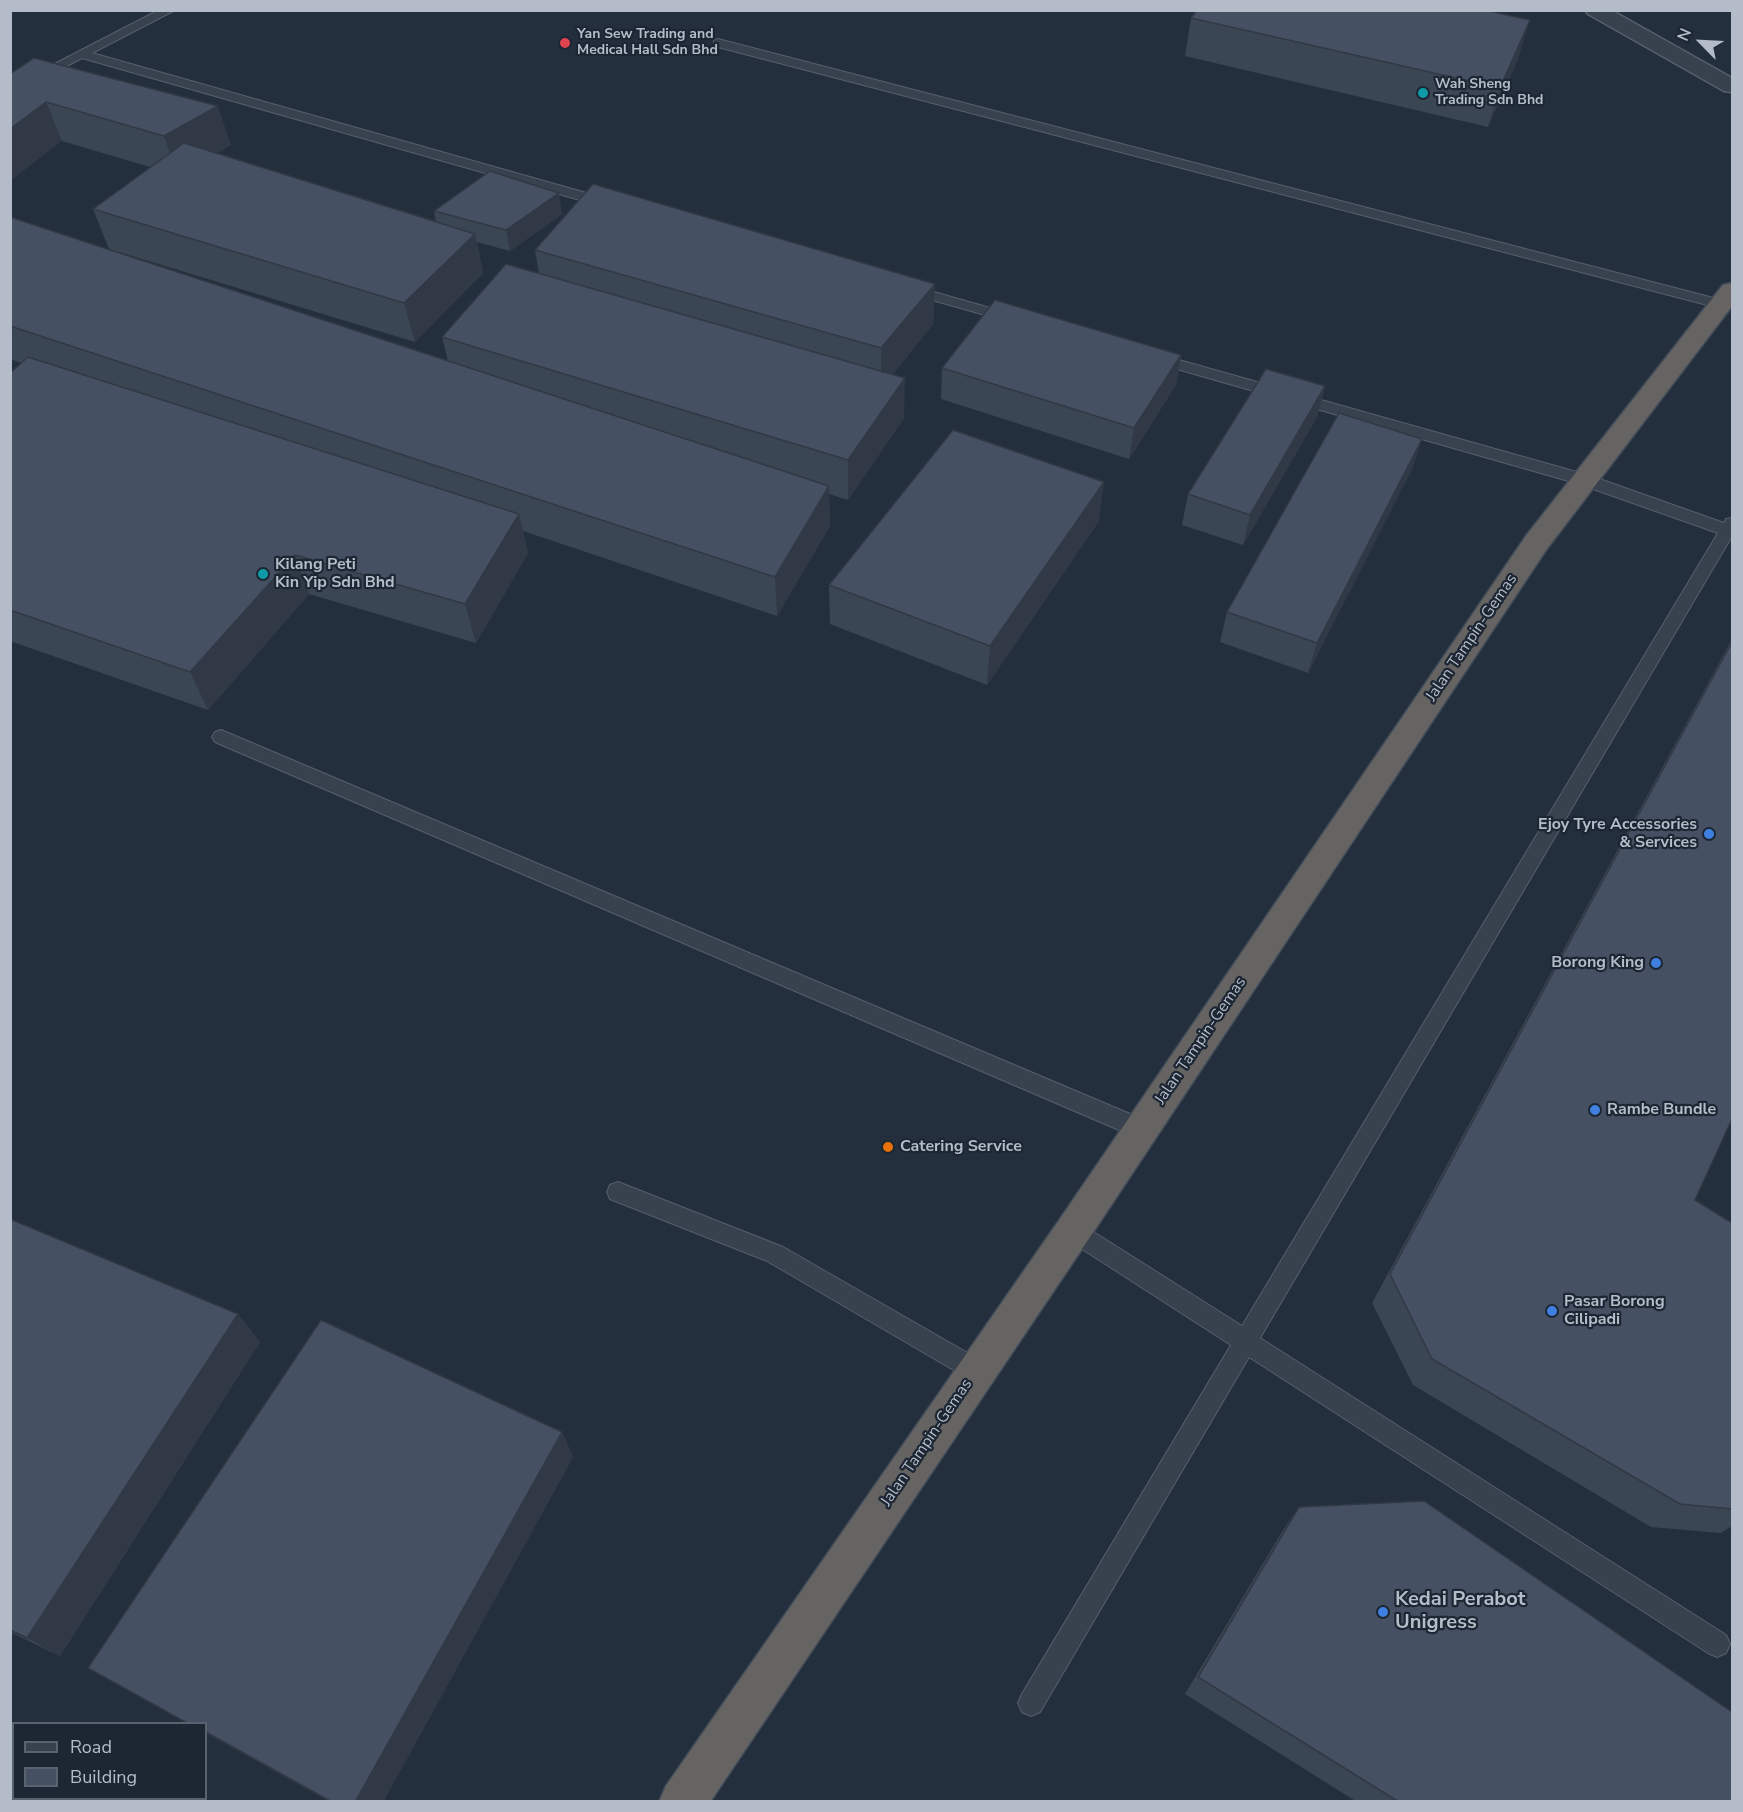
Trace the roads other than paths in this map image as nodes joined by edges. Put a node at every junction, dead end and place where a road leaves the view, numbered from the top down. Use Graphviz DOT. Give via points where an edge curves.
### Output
graph roads {
  1 [pos="169,10"];
  2 [pos="1595,10"];
  3 [pos="718,43"];
  4 [pos="81,54"];
  5 [pos="1732,86"];
  6 [pos="10,92"];
  7 [pos="620,207"];
  8 [pos="896,285"];
  9 [pos="1726,297"];
  10 [pos="1022,321"];
  11 [pos="1137,353"];
  12 [pos="1584,480"];
  13 [pos="1730,527"];
  14 [pos="221,737"];
  15 [pos="1141,1129"];
  16 [pos="618,1192"];
  17 [pos="1073,1231"];
  18 [pos="1245,1342"];
  19 [pos="976,1371"];
  20 [pos="1717,1644"];
  21 [pos="1031,1703"];
  22 [pos="682,1802"];
  1 -- 4 [label="lane"];
  2 -- 5 [label="street"];
  3 -- 9 [label="lane"];
  4 -- 6 [label="lane"];
  4 -- 7 [label="lane"];
  8 -- 10 [label="lane"];
  9 -- 12 [label="highway, Jalan Tampin-Gemas"];
  11 -- 12 [label="lane"];
  12 -- 13 [label="lane"];
  12 -- 15 [label="highway, Jalan Tampin-Gemas" via="1536,543"];
  13 -- 18 [label="lane"];
  14 -- 15 [label="lane"];
  15 -- 17 [label="highway, Jalan Tampin-Gemas"];
  16 -- 19 [label="lane" via="775,1254"];
  17 -- 18 [label="lane"];
  17 -- 19 [label="highway, Jalan Tampin-Gemas"];
  18 -- 20 [label="lane"];
  18 -- 21 [label="lane"];
  19 -- 22 [label="highway, Jalan Tampin-Gemas"];
}
